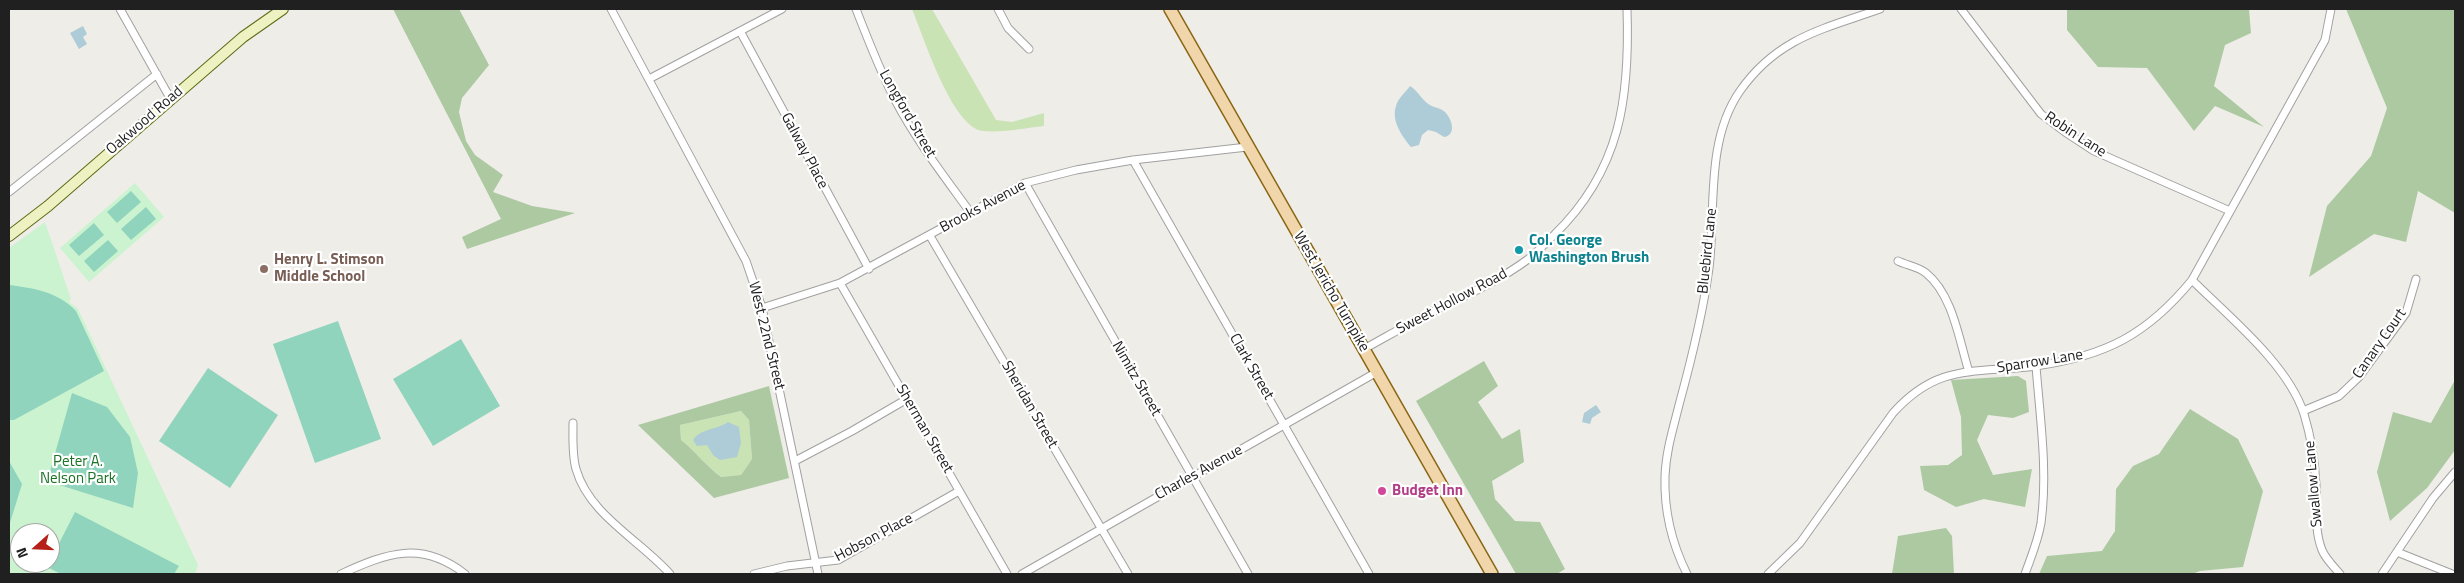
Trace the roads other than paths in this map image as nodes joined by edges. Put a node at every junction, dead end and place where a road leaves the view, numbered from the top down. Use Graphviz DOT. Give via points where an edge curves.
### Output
graph roads {
  1 [pos="120,9"];
  2 [pos="283,9"];
  3 [pos="611,9"];
  4 [pos="782,9"];
  5 [pos="856,9"];
  6 [pos="998,9"];
  7 [pos="1170,9"];
  8 [pos="1627,9"];
  9 [pos="1880,9"];
  10 [pos="1960,9"];
  11 [pos="2331,9"];
  12 [pos="740,32"];
  13 [pos="1029,49"];
  14 [pos="157,74"];
  15 [pos="648,79"];
  16 [pos="170,98"];
  17 [pos="1247,147"];
  18 [pos="1133,160"];
  19 [pos="1025,183"];
  20 [pos="9,192"];
  21 [pos="2230,211"];
  22 [pos="970,212"];
  23 [pos="10,234"];
  24 [pos="930,236"];
  25 [pos="1898,261"];
  26 [pos="869,269"];
  27 [pos="2416,279"];
  28 [pos="2192,280"];
  29 [pos="840,283"];
  30 [pos="762,308"];
  31 [pos="1364,349"];
  32 [pos="2036,366"];
  33 [pos="1377,372"];
  34 [pos="1968,372"];
  35 [pos="907,399"];
  36 [pos="2303,412"];
  37 [pos="573,423"];
  38 [pos="1284,425"];
  39 [pos="795,461"];
  40 [pos="2455,472"];
  41 [pos="1192,477"];
  42 [pos="959,491"];
  43 [pos="1102,528"];
  44 [pos="2397,552"];
  45 [pos="816,563"];
  46 [pos="341,574"];
  47 [pos="465,574"];
  48 [pos="670,574"];
  49 [pos="754,574"];
  50 [pos="818,574"];
  51 [pos="1007,574"];
  52 [pos="1022,574"];
  53 [pos="1128,574"];
  54 [pos="1248,574"];
  55 [pos="1368,574"];
  56 [pos="1492,574"];
  57 [pos="1687,574"];
  58 [pos="1768,574"];
  59 [pos="2025,574"];
  60 [pos="2340,574"];
  61 [pos="2382,574"];
  62 [pos="2452,574"];
  1 -- 14 [label="street"];
  2 -- 16 [label="main road, Oakwood Road" via="242,37"];
  3 -- 15 [label="street, West 22nd Street"];
  4 -- 12 [label="street"];
  5 -- 22 [label="street, Longford Street" via="896,101"];
  6 -- 13 [label="street" via="1008,28"];
  7 -- 17 [label="main road, West Jericho Turnpike"];
  8 -- 31 [label="street, Sweet Hollow Road" via="1629,47 1618,127 1608,160 1590,194 1529,259"];
  9 -- 57 [label="street, Bluebird Lane" via="1816,31 1774,53 1739,92 1727,118 1715,174 1709,269 1668,441 1665,475 1672,533"];
  10 -- 21 [label="street, Robin Lane" via="2041,114 2065,132 2094,151"];
  11 -- 21 [label="street, Sparrow Lane" via="2325,40"];
  12 -- 15 [label="street"];
  12 -- 26 [label="street, Galway Place"];
  14 -- 16 [label="street"];
  14 -- 20 [label="street"];
  15 -- 30 [label="street, West 22nd Street" via="746,261"];
  16 -- 23 [label="main road, Oakwood Road" via="48,206"];
  17 -- 18 [label="street, Brooks Avenue"];
  17 -- 31 [label="main road, West Jericho Turnpike"];
  18 -- 19 [label="street, Brooks Avenue"];
  18 -- 38 [label="street, Clark Street"];
  19 -- 22 [label="street, Brooks Avenue"];
  19 -- 41 [label="street, Nimitz Street"];
  21 -- 28 [label="street, Sparrow Lane"];
  22 -- 24 [label="street, Brooks Avenue"];
  24 -- 26 [label="street, Brooks Avenue"];
  24 -- 43 [label="street, Sheridan Street"];
  25 -- 34 [label="street" via="1925,272 1941,288"];
  26 -- 29 [label="street, Brooks Avenue"];
  27 -- 36 [label="street, Canary Court" via="2406,313 2360,377 2339,396"];
  28 -- 32 [label="street, Sparrow Lane" via="2171,305 2130,337 2086,356"];
  28 -- 36 [label="street, Swallow Lane" via="2261,348 2293,391"];
  29 -- 30 [label="street, Brooks Avenue"];
  29 -- 35 [label="street, Sherman Street"];
  30 -- 39 [label="street, West 22nd Street"];
  31 -- 33 [label="main road, West Jericho Turnpike"];
  32 -- 34 [label="street, Sparrow Lane"];
  32 -- 59 [label="street" via="2044,492 2037,539"];
  33 -- 38 [label="street, Charles Avenue"];
  33 -- 56 [label="main road, West Jericho Turnpike"];
  34 -- 58 [label="street, Sparrow Lane" via="1923,385 1908,396 1800,543"];
  35 -- 39 [label="street"];
  35 -- 42 [label="street, Sherman Street"];
  36 -- 60 [label="street, Swallow Lane" via="2314,456 2320,543 2322,551"];
  37 -- 48 [label="street" via="576,468 583,487 597,507"];
  38 -- 41 [label="street, Charles Avenue"];
  38 -- 55 [label="street, Clark Street"];
  39 -- 45 [label="street, West 22nd Street"];
  40 -- 44 [label="street" via="2433,498"];
  41 -- 43 [label="street, Charles Avenue"];
  41 -- 54 [label="street, Nimitz Street"];
  42 -- 45 [label="street, Hobson Place" via="838,560"];
  42 -- 51 [label="street, Sherman Street"];
  43 -- 52 [label="street, Charles Avenue"];
  43 -- 53 [label="street, Sheridan Street"];
  44 -- 61 [label="street"];
  44 -- 62 [label="street"];
  45 -- 49 [label="street, Hobson Place"];
  45 -- 50 [label="street, West 22nd Street"];
  46 -- 47 [label="street" via="388,554 409,553 429,555"];
}
